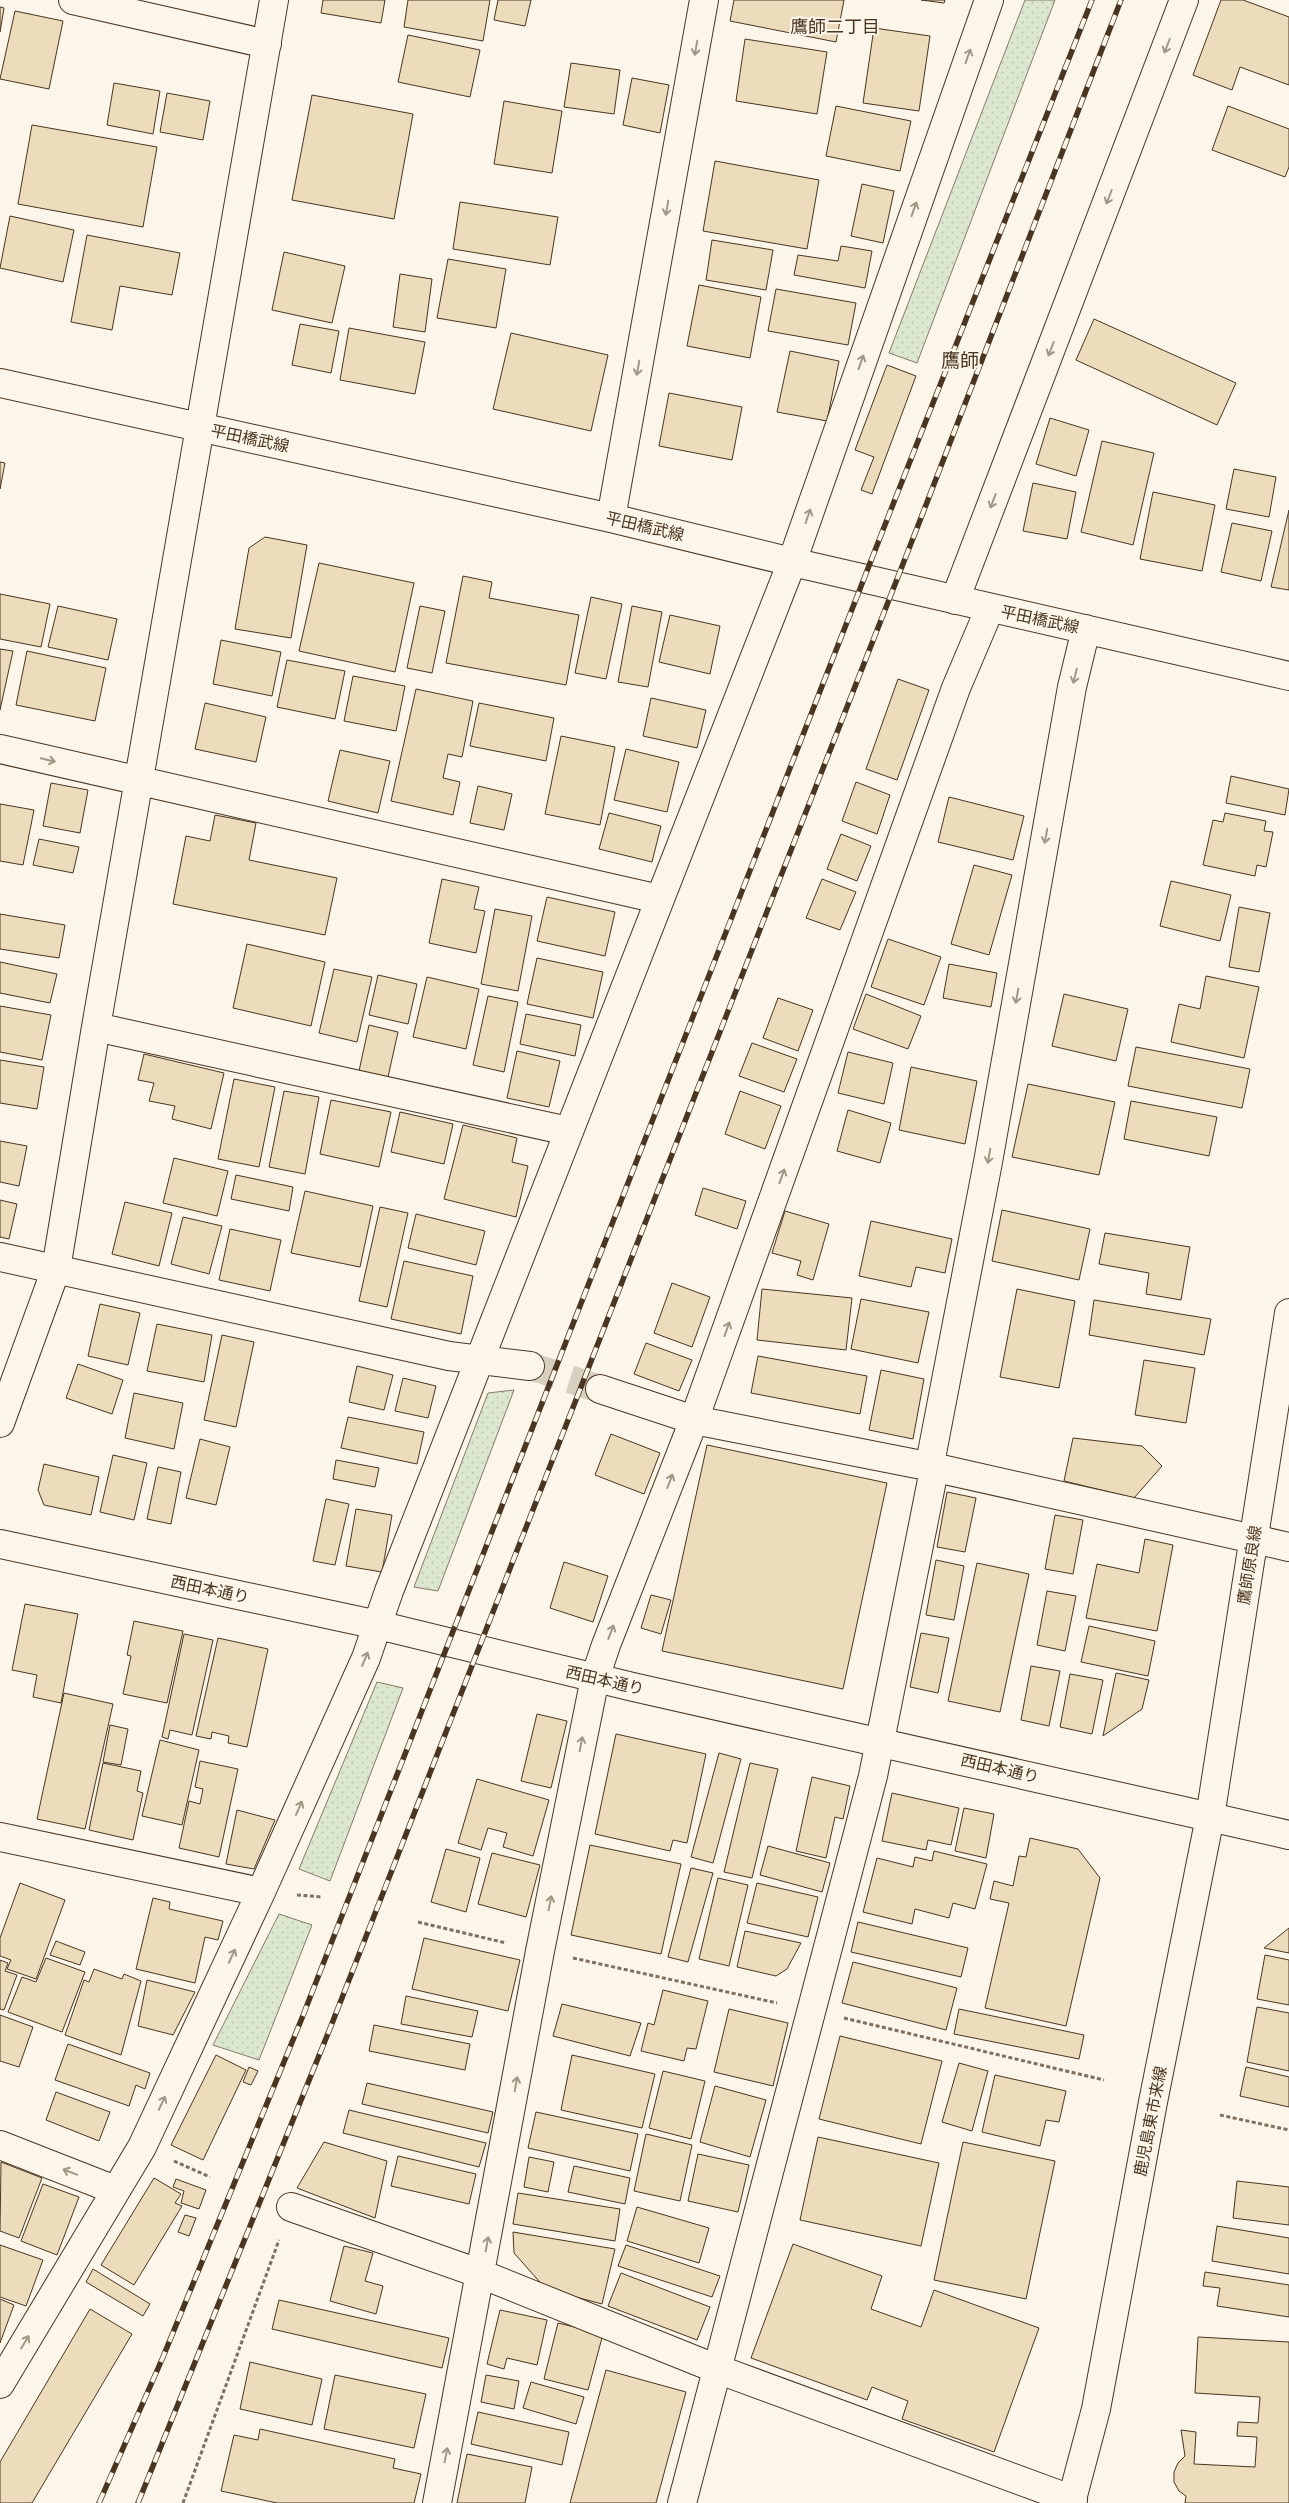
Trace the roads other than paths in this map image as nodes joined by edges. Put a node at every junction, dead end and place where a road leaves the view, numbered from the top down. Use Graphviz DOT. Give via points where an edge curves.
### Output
graph roads {
  1 [pos="73,0"];
  2 [pos="274,0"];
  3 [pos="704,0"];
  4 [pos="989,0"];
  5 [pos="1184,0"];
  6 [pos="267,44"];
  7 [pos="0,383"];
  8 [pos="202,427"];
  9 [pos="611,518"];
  10 [pos="792,562"];
  11 [pos="955,600"];
  12 [pos="990,608"];
  13 [pos="1086,629"];
  14 [pos="1289,676"];
  15 [pos="0,749"];
  16 [pos="138,780"];
  17 [pos="659,899"];
  18 [pos="96,1027"];
  19 [pos="568,1131"];
  20 [pos="0,1257"];
  21 [pos="56,1269"];
  22 [pos="1289,1313"];
  23 [pos="481,1360"];
  24 [pos="530,1366"];
  25 [pos="600,1388"];
  26 [pos="694,1420"];
  27 [pos="0,1423"];
  28 [pos="932,1467"];
  29 [pos="1254,1538"];
  30 [pos="0,1544"];
  31 [pos="1289,1547"];
  32 [pos="378,1625"];
  33 [pos="596,1678"];
  34 [pos="880,1741"];
  35 [pos="1210,1817"];
  36 [pos="1289,1835"];
  37 [pos="0,1837"];
  38 [pos="261,1892"];
  39 [pos="0,2144"];
  40 [pos="115,2190"];
  41 [pos="291,2207"];
  42 [pos="481,2274"];
  43 [pos="717,2369"];
  44 [pos="0,2384"];
  45 [pos="1072,2501"];
  46 [pos="437,2503"];
  47 [pos="682,2503"];
  1 -- 6 [label="street"];
  2 -- 6 [label="street"];
  3 -- 9 [label="street, one-way"];
  10 -- 4 [label="street, one-way"];
  5 -- 11 [label="street, one-way"];
  6 -- 8 [label="street"];
  7 -- 8 [label="street, 平田橋武線"];
  8 -- 9 [label="street, 平田橋武線"];
  8 -- 16 [label="street"];
  9 -- 10 [label="street, 平田橋武線"];
  10 -- 11 [label="street, 平田橋武線"];
  10 -- 17 [label="street"];
  11 -- 12 [label="street, 平田橋武線"];
  12 -- 13 [label="street, 平田橋武線"];
  26 -- 12 [label="street, one-way" via="956,688"];
  13 -- 14 [label="street, 平田橋武線"];
  13 -- 28 [label="street, one-way" via="1072,687"];
  15 -- 16 [label="street, one-way"];
  16 -- 17 [label="street"];
  16 -- 18 [label="street"];
  17 -- 19 [label="street"];
  18 -- 19 [label="street"];
  18 -- 21 [label="street"];
  19 -- 23 [label="street"];
  20 -- 21 [label="street"];
  21 -- 23 [label="street" via="449,1356"];
  21 -- 27 [label="street"];
  22 -- 29 [label="street, 鷹師原良線"];
  23 -- 24 [label="street"];
  23 -- 32 [label="street"];
  25 -- 26 [label="street"];
  26 -- 28 [label="street"];
  33 -- 26 [label="street, one-way"];
  28 -- 29 [label="street"];
  28 -- 34 [label="street"];
  29 -- 31 [label="street"];
  29 -- 35 [label="street, 鷹師原良線"];
  30 -- 32 [label="street, 西田本通り"];
  32 -- 33 [label="street, 西田本通り"];
  38 -- 32 [label="street, one-way"];
  33 -- 34 [label="street, 西田本通り"];
  42 -- 33 [label="street, one-way" via="540,1951"];
  34 -- 35 [label="street, 西田本通り"];
  34 -- 43 [label="street"];
  35 -- 36 [label="street"];
  35 -- 45 [label="street, 鹿児島東市来線" via="1096,2409"];
  37 -- 38 [label="street"];
  40 -- 38 [label="street, one-way" via="142,2147"];
  40 -- 39 [label="street, one-way"];
  44 -- 40 [label="street, one-way"];
  41 -- 42 [label="street"];
  42 -- 43 [label="street"];
  46 -- 42 [label="street, one-way"];
  43 -- 45 [label="street"];
  43 -- 47 [label="street"];
}
